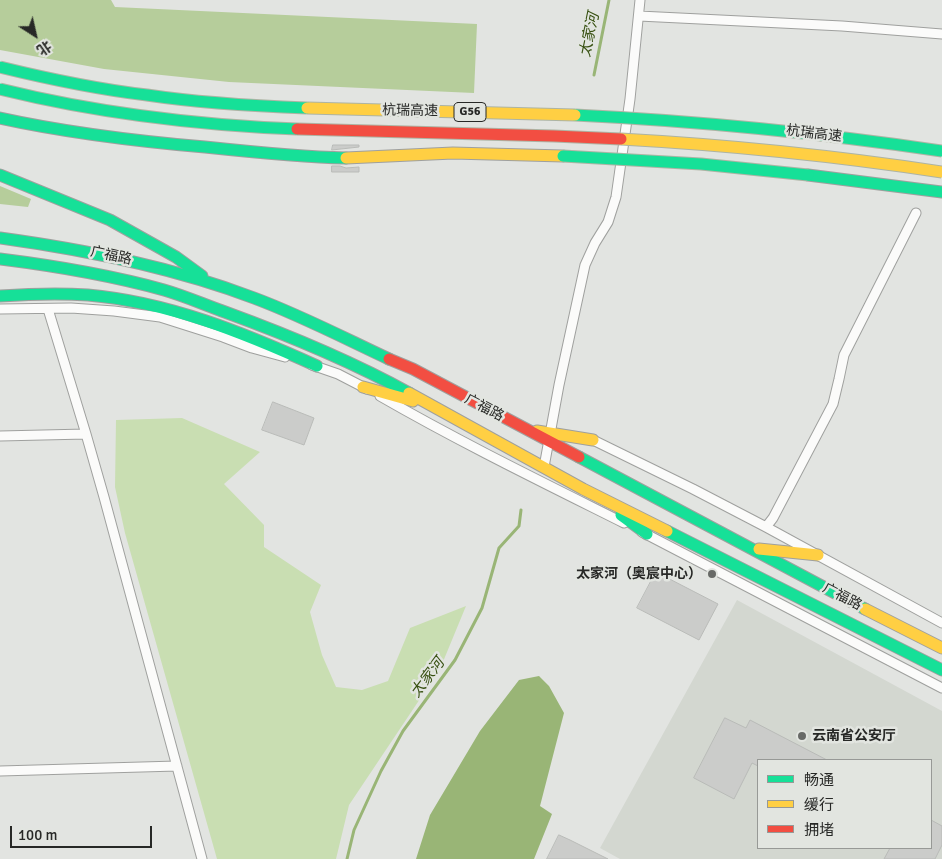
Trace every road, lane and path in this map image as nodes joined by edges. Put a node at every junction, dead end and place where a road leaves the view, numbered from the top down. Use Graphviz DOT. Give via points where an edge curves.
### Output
graph roads {
  1 [pos="640,0"];
  2 [pos="639,16"];
  3 [pos="942,34"];
  4 [pos="0,68"];
  5 [pos="0,89"];
  6 [pos="0,118"];
  7 [pos="942,151"];
  8 [pos="942,172"];
  9 [pos="0,175"];
  10 [pos="942,192"];
  11 [pos="916,213"];
  12 [pos="0,238"];
  13 [pos="0,259"];
  14 [pos="210,282"];
  15 [pos="0,296"];
  16 [pos="0,309"];
  17 [pos="48,309"];
  18 [pos="317,366"];
  19 [pos="363,387"];
  20 [pos="430,405"];
  21 [pos="86,434"];
  22 [pos="0,436"];
  23 [pos="549,437"];
  24 [pos="593,440"];
  25 [pos="544,468"];
  26 [pos="583,489"];
  27 [pos="766,526"];
  28 [pos="647,534"];
  29 [pos="752,548"];
  30 [pos="818,555"];
  31 [pos="942,623"];
  32 [pos="942,648"];
  33 [pos="942,670"];
  34 [pos="942,688"];
  35 [pos="177,766"];
  36 [pos="0,771"];
  37 [pos="202,859"];
  1 -- 2 [label="street"];
  2 -- 3 [label="street"];
  2 -- 23 [label="street" via="616,197 608,222 585,265"];
  4 -- 7 [label="main road, 杭瑞高速 / G56, bridge" via="115,91 213,102 667,120 825,135"];
  5 -- 8 [label="main road, 杭瑞高速 / G56, bridge" via="112,112 211,124 657,141 779,151"];
  6 -- 10 [label="main road, bridge" via="114,138 280,155 346,158 453,153 647,160 739,167"];
  9 -- 14 [label="main road" via="126,228 176,257"];
  11 -- 27 [label="street" via="844,355 833,404"];
  12 -- 14 [label="main road, 广福路" via="118,257"];
  13 -- 20 [label="main road, 广福路" via="76,269 163,289 303,343"];
  14 -- 23 [label="main road, 广福路" via="317,324 413,369 524,428"];
  15 -- 18 [label="main road" via="88,295 125,300 199,318 246,334"];
  16 -- 17 [label="street"];
  17 -- 18 [label="street" via="96,309 160,317"];
  17 -- 21 [label="street"];
  18 -- 19 [label="street"];
  19 -- 20 [label="main road"];
  19 -- 28 [label="street" via="498,460"];
  20 -- 25 [label="main road, 广福路"];
  21 -- 22 [label="street"];
  21 -- 35 [label="street"];
  23 -- 24 [label="main road"];
  23 -- 25 [label="street"];
  23 -- 29 [label="main road, 广福路"];
  24 -- 27 [label="street"];
  25 -- 26 [label="main road, 广福路"];
  26 -- 28 [label="main road"];
  26 -- 33 [label="main road, 广福路"];
  27 -- 30 [label="street"];
  28 -- 34 [label="street"];
  29 -- 30 [label="main road"];
  29 -- 32 [label="main road, 广福路"];
  30 -- 31 [label="street"];
  35 -- 36 [label="street"];
  35 -- 37 [label="street"];
}
